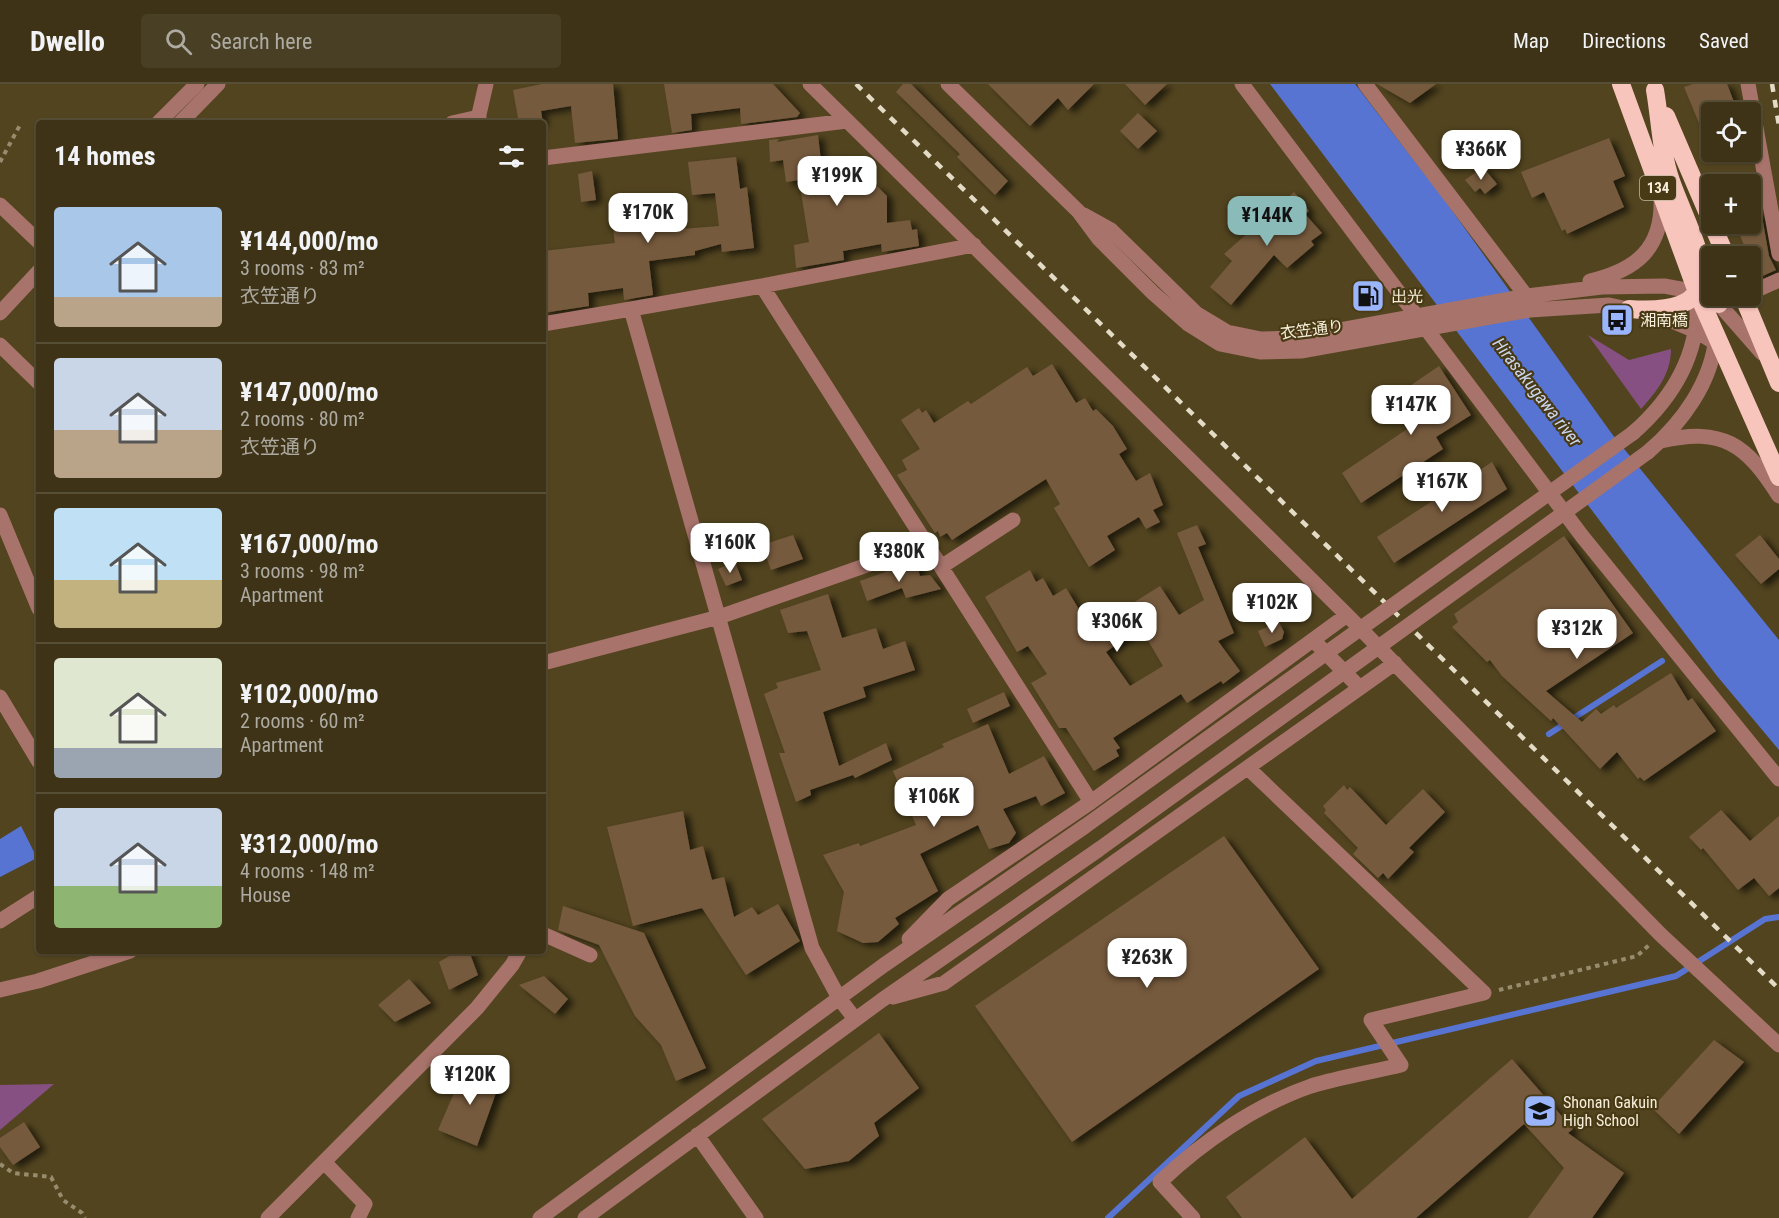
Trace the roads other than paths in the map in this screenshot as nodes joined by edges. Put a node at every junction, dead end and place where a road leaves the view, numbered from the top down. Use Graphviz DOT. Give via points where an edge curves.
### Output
graph roads {
  1 [pos="197,84"];
  2 [pos="218,84"];
  3 [pos="486,84"];
  4 [pos="810,84"];
  5 [pos="948,84"];
  6 [pos="1242,84"];
  7 [pos="1365,84"];
  8 [pos="1621,84"];
  9 [pos="1748,84"];
  10 [pos="1654,87"];
  11 [pos="161,120"];
  12 [pos="187,120"];
  13 [pos="478,120"];
  14 [pos="847,121"];
  15 [pos="546,158"];
  16 [pos="1661,195"];
  17 [pos="1701,197"];
  18 [pos="0,205"];
  19 [pos="36,239"];
  20 [pos="974,245"];
  21 [pos="1709,246"];
  22 [pos="1779,254"];
  23 [pos="36,274"];
  24 [pos="1779,280"];
  25 [pos="762,286"];
  26 [pos="1761,288"];
  27 [pos="1697,292"];
  28 [pos="1701,293"];
  29 [pos="1529,301"];
  30 [pos="1718,306"];
  31 [pos="1725,306"];
  32 [pos="1750,306"];
  33 [pos="631,309"];
  34 [pos="1629,309"];
  35 [pos="0,313"];
  36 [pos="1427,322"];
  37 [pos="546,323"];
  38 [pos="1696,331"];
  39 [pos="1716,339"];
  40 [pos="0,345"];
  41 [pos="36,380"];
  42 [pos="1778,381"];
  43 [pos="1661,441"];
  44 [pos="1779,477"];
  45 [pos="1779,496"];
  46 [pos="0,515"];
  47 [pos="1013,520"];
  48 [pos="927,544"];
  49 [pos="941,567"];
  50 [pos="36,602"];
  51 [pos="1347,615"];
  52 [pos="719,617"];
  53 [pos="1313,639"];
  54 [pos="546,662"];
  55 [pos="1395,663"];
  56 [pos="1360,688"];
  57 [pos="0,697"];
  58 [pos="36,757"];
  59 [pos="1249,769"];
  60 [pos="1779,779"];
  61 [pos="1091,802"];
  62 [pos="36,898"];
  63 [pos="0,921"];
  64 [pos="546,935"];
  65 [pos="120,954"];
  66 [pos="518,954"];
  67 [pos="590,955"];
  68 [pos="884,964"];
  69 [pos="0,990"];
  70 [pos="838,998"];
  71 [pos="882,1000"];
  72 [pos="855,1019"];
  73 [pos="1779,1045"];
  74 [pos="697,1135"];
  75 [pos="324,1162"];
  76 [pos="268,1218"];
  77 [pos="358,1218"];
  78 [pos="540,1218"];
  79 [pos="585,1218"];
  80 [pos="756,1218"];
  81 [pos="1193,1218"];
  1 -- 11 [label="street"];
  2 -- 12 [label="street"];
  3 -- 13 [label="street"];
  4 -- 14 [label="street"];
  5 -- 36 [label="street, 衣笠通り" via="1079,212 1111,230 1189,307 1227,332 1261,339 1296,338"];
  6 -- 36 [label="street"];
  7 -- 29 [label="street"];
  8 -- 16 [label="highway, 134"];
  9 -- 22 [label="street"];
  10 -- 17 [label="highway, 134"];
  10 -- 21 [label="highway" via="1680,174"];
  10 -- 27 [label="highway" via="1670,179 1703,265"];
  14 -- 15 [label="street"];
  14 -- 20 [label="street"];
  16 -- 27 [label="highway, 134"];
  16 -- 29 [label="street, 衣笠通り" via="1659,230 1648,251 1630,267"];
  18 -- 19 [label="street"];
  20 -- 25 [label="street"];
  20 -- 51 [label="street"];
  23 -- 35 [label="street"];
  24 -- 26 [label="street"];
  25 -- 33 [label="street"];
  25 -- 48 [label="street"];
  27 -- 28 [label="street, 衣笠通り"];
  27 -- 29 [label="street, 衣笠通り" via="1635,285"];
  27 -- 34 [label="highway" via="1683,303 1664,308"];
  27 -- 38 [label="street"];
  27 -- 39 [label="highway, 134"];
  29 -- 34 [label="street, 衣笠通り"];
  29 -- 36 [label="street, 衣笠通り"];
  30 -- 39 [label="street"];
  31 -- 42 [label="street, 衣笠通り"];
  32 -- 42 [label="highway"];
  33 -- 37 [label="street"];
  33 -- 52 [label="street"];
  34 -- 38 [label="street, 衣笠通り" via="1660,316"];
  36 -- 60 [label="street" via="1582,536"];
  38 -- 39 [label="street, 衣笠通り"];
  38 -- 68 [label="street, bridge" via="1678,381 1634,433 1084,827"];
  39 -- 43 [label="street" via="1696,395"];
  39 -- 44 [label="highway, 134"];
  40 -- 41 [label="street"];
  43 -- 45 [label="street" via="1684,436 1725,439 1750,457"];
  43 -- 71 [label="street, bridge" via="1098,850"];
  46 -- 50 [label="street"];
  47 -- 49 [label="street"];
  48 -- 49 [label="street"];
  48 -- 52 [label="street"];
  49 -- 61 [label="street"];
  51 -- 53 [label="street"];
  51 -- 55 [label="street"];
  52 -- 54 [label="street"];
  52 -- 70 [label="street" via="812,948"];
  53 -- 56 [label="street"];
  53 -- 61 [label="street"];
  55 -- 56 [label="street"];
  55 -- 73 [label="street" via="1661,935"];
  56 -- 59 [label="street"];
  57 -- 58 [label="street"];
  59 -- 71 [label="street" via="944,983"];
  59 -- 81 [label="street" via="1484,993 1371,1020 1401,1065 1311,1086 1255,1112 1185,1158 1160,1182"];
  61 -- 68 [label="street" via="948,898"];
  62 -- 63 [label="street"];
  64 -- 67 [label="street"];
  65 -- 69 [label="street"];
  66 -- 75 [label="street" via="477,1008"];
  68 -- 70 [label="street"];
  70 -- 72 [label="street"];
  70 -- 78 [label="street"];
  71 -- 72 [label="street"];
  72 -- 74 [label="street"];
  74 -- 79 [label="street"];
  74 -- 80 [label="street"];
  75 -- 76 [label="street"];
  75 -- 77 [label="street" via="365,1204"];
}
